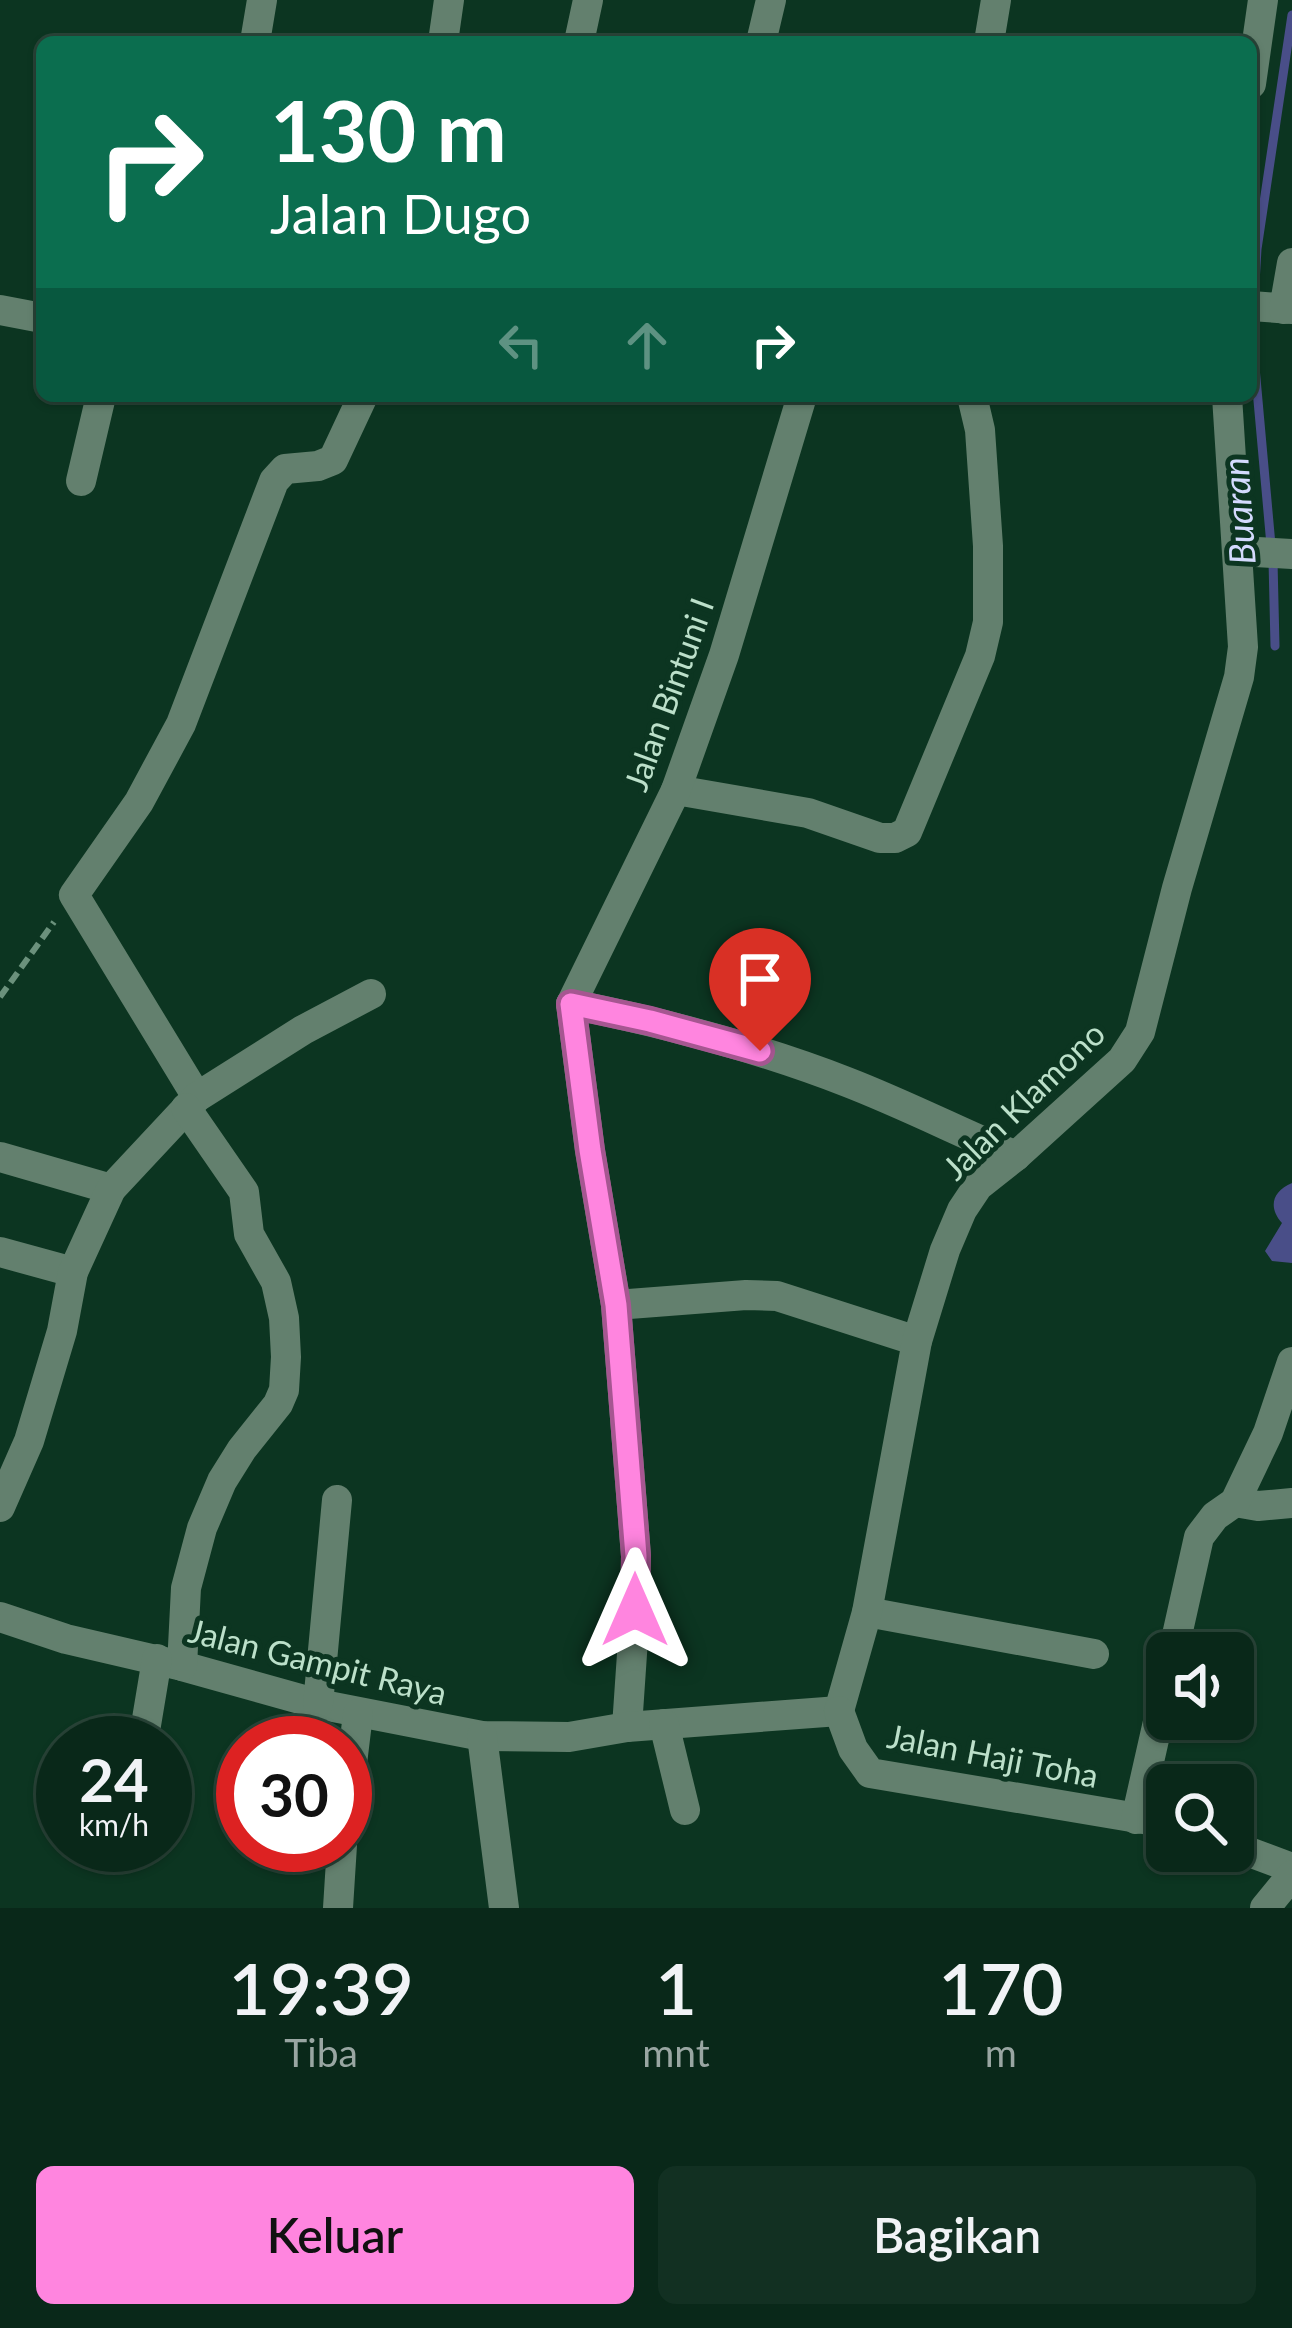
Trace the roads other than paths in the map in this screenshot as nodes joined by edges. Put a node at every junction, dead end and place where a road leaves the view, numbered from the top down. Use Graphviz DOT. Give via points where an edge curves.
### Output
graph roads {
  1 [pos="262,0"];
  2 [pos="448,0"];
  3 [pos="588,0"];
  4 [pos="771,0"];
  5 [pos="996,0"];
  6 [pos="1263,0"];
  7 [pos="256,36"];
  8 [pos="444,36"];
  9 [pos="580,36"];
  10 [pos="762,36"];
  11 [pos="990,36"];
  12 [pos="1257,42"];
  13 [pos="1292,263"];
  14 [pos="1274,308"];
  15 [pos="0,310"];
  16 [pos="36,317"];
  17 [pos="100,402"];
  18 [pos="360,402"];
  19 [pos="800,402"];
  20 [pos="973,402"];
  21 [pos="1229,402"];
  22 [pos="81,482"];
  23 [pos="1270,553"];
  24 [pos="676,790"];
  25 [pos="371,994"];
  26 [pos="571,1004"];
  27 [pos="192,1102"];
  28 [pos="1016,1156"];
  29 [pos="0,1157"];
  30 [pos="111,1189"];
  31 [pos="0,1252"];
  32 [pos="73,1272"];
  33 [pos="616,1305"];
  34 [pos="917,1341"];
  35 [pos="1292,1362"];
  36 [pos="337,1500"];
  37 [pos="1235,1502"];
  38 [pos="1292,1503"];
  39 [pos="0,1508"];
  40 [pos="867,1612"];
  41 [pos="0,1617"];
  42 [pos="1178,1632"];
  43 [pos="1094,1654"];
  44 [pos="169,1663"];
  45 [pos="318,1704"];
  46 [pos="839,1711"];
  47 [pos="358,1714"];
  48 [pos="152,1716"];
  49 [pos="664,1724"];
  50 [pos="627,1727"];
  51 [pos="482,1736"];
  52 [pos="686,1810"];
  53 [pos="1146,1820"];
  54 [pos="1254,1855"];
  55 [pos="1292,1871"];
  56 [pos="340,1872"];
  57 [pos="338,1908"];
  58 [pos="504,1908"];
  59 [pos="1265,1908"];
  1 -- 7 [label="street"];
  2 -- 8 [label="street"];
  3 -- 9 [label="street"];
  4 -- 10 [label="street"];
  5 -- 11 [label="street"];
  6 -- 12 [label="street"];
  13 -- 14 [label="street"];
  15 -- 16 [label="street"];
  17 -- 22 [label="street"];
  18 -- 27 [label="street" via="333,460 285,469 274,481 181,724 140,802 74,895"];
  19 -- 24 [label="street, Jalan Bintuni I"];
  20 -- 24 [label="street" via="988,622 907,832 880,838 808,813"];
  21 -- 23 [label="street, Jalan Klamono"];
  23 -- 28 [label="street, Jalan Klamono" via="1140,1032 1122,1060"];
  24 -- 26 [label="street, Jalan Bintuni I"];
  25 -- 27 [label="street"];
  26 -- 28 [label="street" via="760,1051"];
  26 -- 33 [label="street"];
  27 -- 30 [label="street"];
  27 -- 44 [label="street" via="244,1192 249,1234 276,1282 286,1357 278,1404 222,1480 202,1528"];
  28 -- 34 [label="street, Jalan Klamono" via="962,1210"];
  29 -- 30 [label="street"];
  30 -- 32 [label="street"];
  31 -- 32 [label="street"];
  32 -- 39 [label="street" via="29,1441"];
  33 -- 34 [label="street" via="777,1296"];
  33 -- 50 [label="street" via="636,1556"];
  34 -- 40 [label="street, Jalan Klamono"];
  35 -- 37 [label="street"];
  36 -- 45 [label="street"];
  37 -- 38 [label="street"];
  37 -- 42 [label="street" via="1199,1537"];
  40 -- 43 [label="street"];
  40 -- 46 [label="street, Jalan Klamono"];
  41 -- 44 [label="street, Jalan Gampit Raya"];
  44 -- 45 [label="street, Jalan Gampit Raya"];
  44 -- 48 [label="street"];
  45 -- 47 [label="street, Jalan Gampit Raya"];
  46 -- 49 [label="street, Jalan Gampit Raya"];
  46 -- 53 [label="street, Jalan Haji Toha" via="870,1773"];
  47 -- 51 [label="street, Jalan Gampit Raya"];
  49 -- 50 [label="street, Jalan Gampit Raya"];
  49 -- 52 [label="street"];
  50 -- 51 [label="street, Jalan Gampit Raya" via="569,1737"];
  51 -- 58 [label="street"];
  54 -- 55 [label="street"];
  55 -- 59 [label="street"];
  56 -- 57 [label="street"];
}
